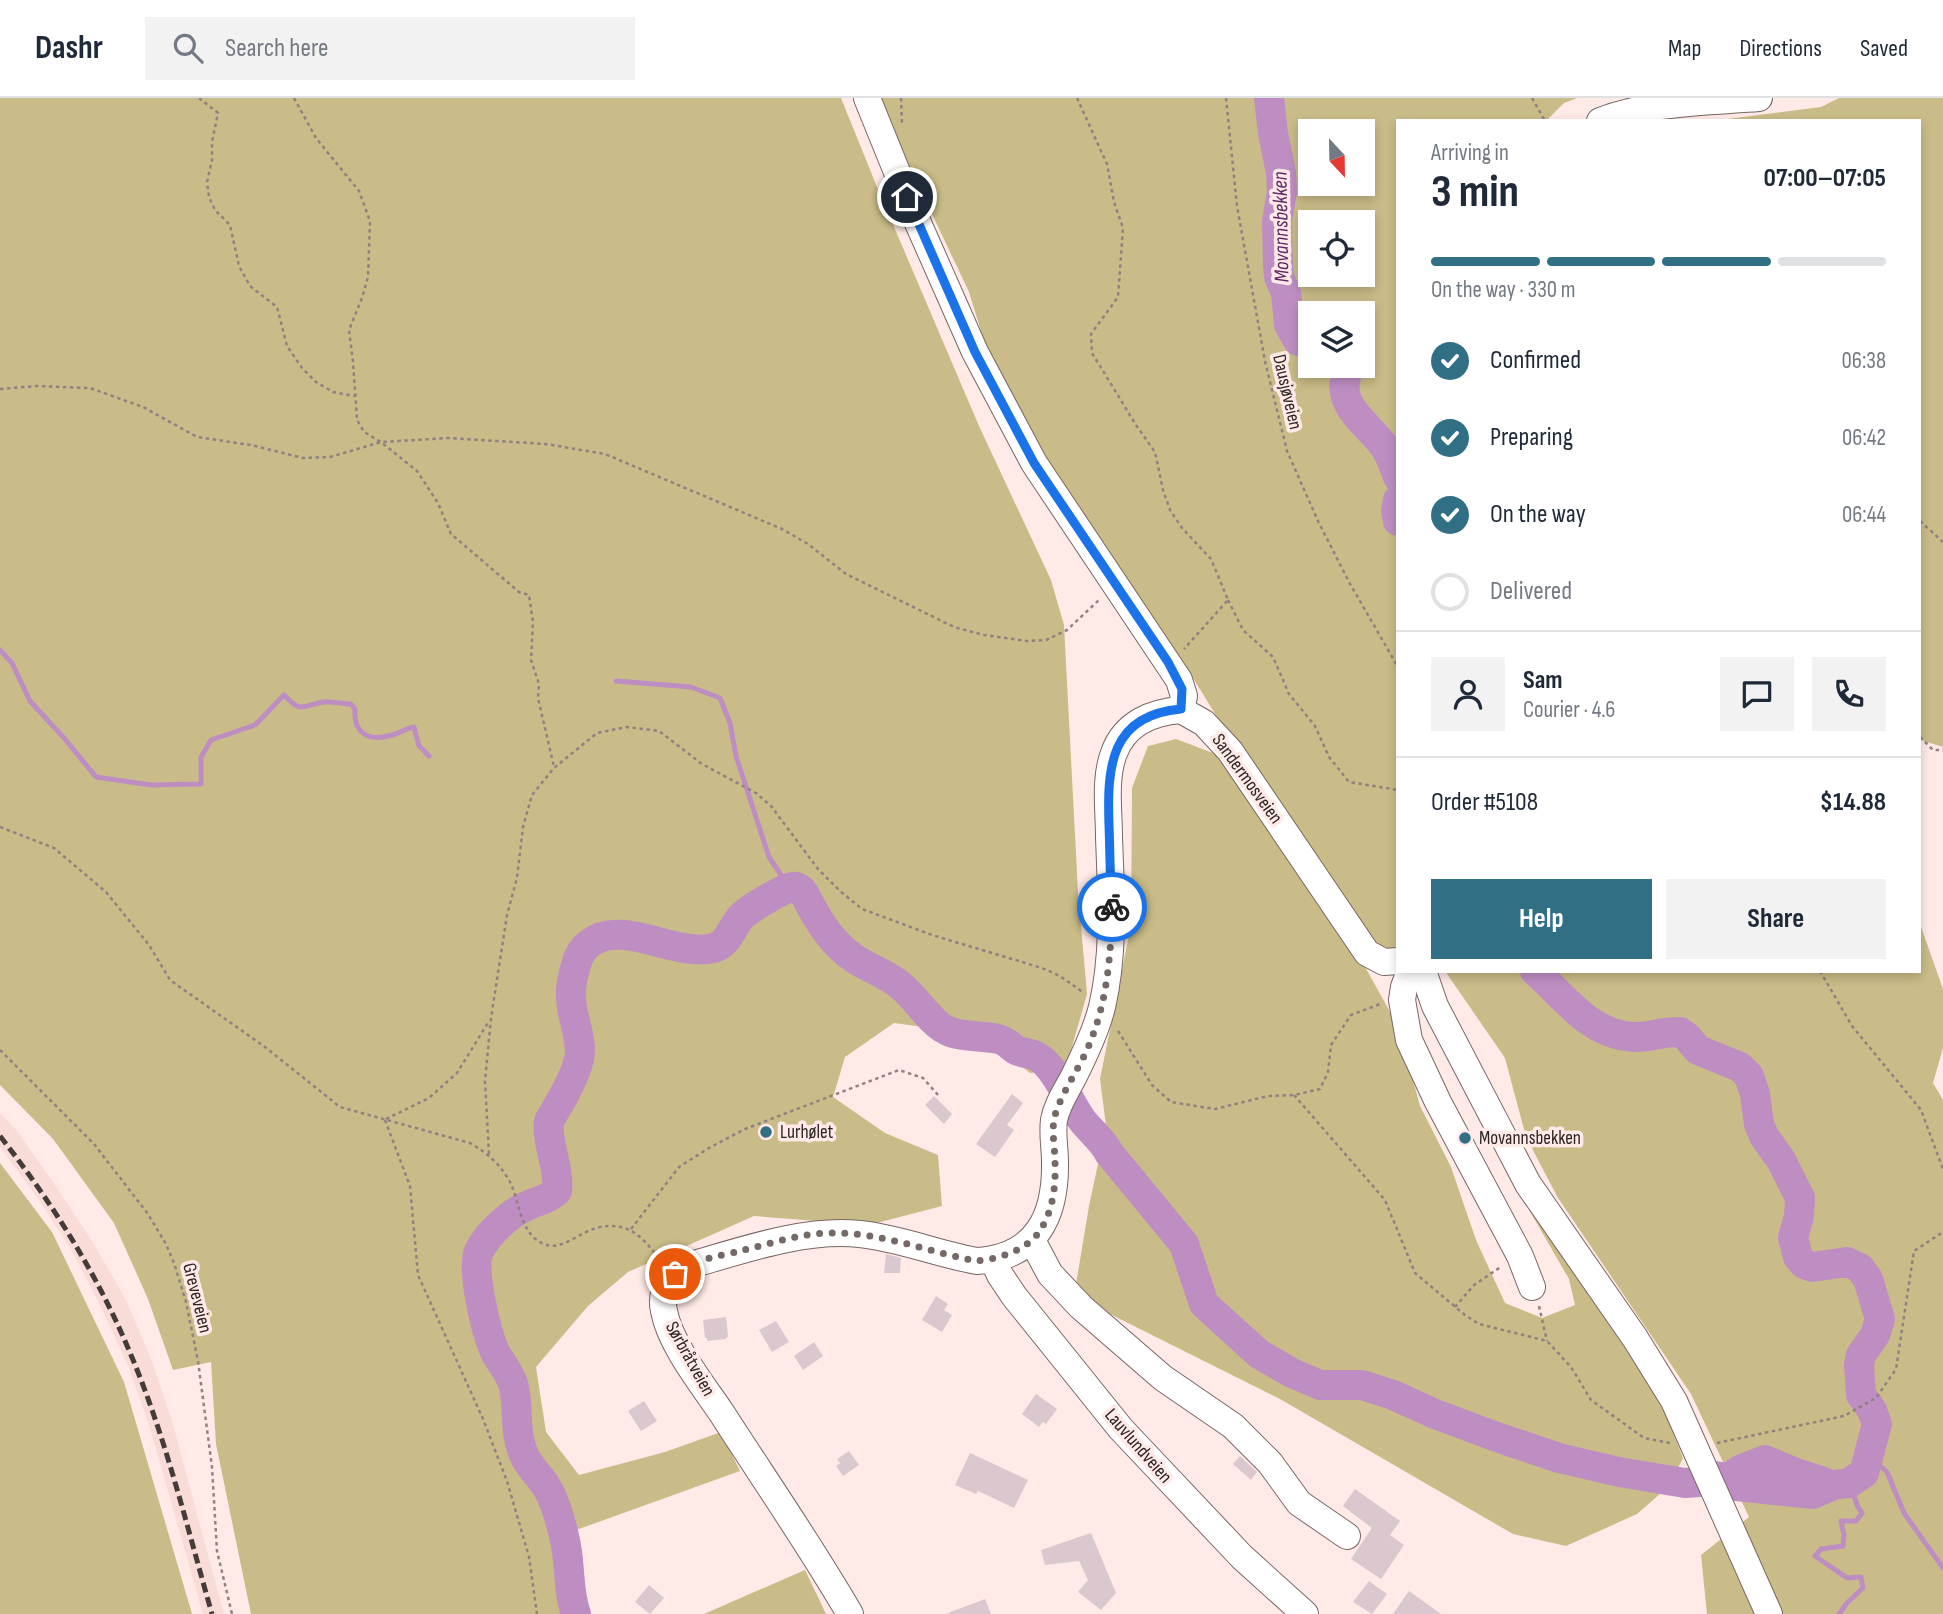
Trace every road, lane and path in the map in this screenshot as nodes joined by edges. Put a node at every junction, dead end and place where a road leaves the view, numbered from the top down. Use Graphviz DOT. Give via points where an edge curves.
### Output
graph roads {
  1 [pos="199,98"];
  2 [pos="294,98"];
  3 [pos="867,98"];
  4 [pos="1077,98"];
  5 [pos="1226,98"];
  6 [pos="1532,98"];
  7 [pos="1759,98"];
  8 [pos="1544,119"];
  9 [pos="1606,119"];
  10 [pos="0,389"];
  11 [pos="354,396"];
  12 [pos="381,442"];
  13 [pos="1921,522"];
  14 [pos="1943,542"];
  15 [pos="1117,587"];
  16 [pos="1228,600"];
  17 [pos="1168,662"];
  18 [pos="1396,663"];
  19 [pos="1181,709"];
  20 [pos="1921,738"];
  21 [pos="1943,750"];
  22 [pos="554,768"];
  23 [pos="1396,790"];
  24 [pos="0,827"];
  25 [pos="1396,961"];
  26 [pos="1424,973"];
  27 [pos="1821,973"];
  28 [pos="1406,983"];
  29 [pos="1102,1007"];
  30 [pos="491,1018"];
  31 [pos="0,1050"];
  32 [pos="1294,1094"];
  33 [pos="938,1095"];
  34 [pos="385,1119"];
  35 [pos="489,1154"];
  36 [pos="1943,1169"];
  37 [pos="631,1229"];
  38 [pos="1943,1232"];
  39 [pos="1032,1240"];
  40 [pos="1520,1256"];
  41 [pos="657,1257"];
  42 [pos="993,1260"];
  43 [pos="1532,1287"];
  44 [pos="1455,1307"];
  45 [pos="1547,1341"];
  46 [pos="1703,1468"];
  47 [pos="1347,1536"];
  48 [pos="232,1614"];
  49 [pos="537,1614"];
  50 [pos="850,1614"];
  51 [pos="1305,1614"];
  52 [pos="1769,1614"];
  1 -- 11 [label="path" via="218,113 207,182 209,197 230,225 239,266 250,286 277,307 287,346 302,368 333,392"];
  2 -- 11 [label="path" via="316,138 359,191 370,221 368,277 349,330"];
  3 -- 15 [label="street" via="975,352 1034,463"];
  4 -- 16 [label="path" via="1107,164 1124,228 1118,297 1091,334 1092,353 1155,452 1170,510 1211,559"];
  5 -- 18 [label="path, Dausjøveien" via="1237,206 1265,361 1287,451 1318,521"];
  6 -- 8 [label="path"];
  7 -- 9 [label="street" via="1651,108"];
  10 -- 12 [label="path" via="90,388 142,407 197,437 303,458 330,457"];
  11 -- 12 [label="path" via="357,420 364,432"];
  12 -- 15 [label="path" via="448,438 546,444 605,454 782,529 846,573 954,627 984,635 1046,640 1067,630"];
  12 -- 22 [label="path" via="417,471 438,503 450,534 519,592 529,595 531,660"];
  13 -- 14 [label="path"];
  15 -- 17 [label="street"];
  16 -- 17 [label="path"];
  16 -- 23 [label="path" via="1243,630 1273,657 1289,694 1349,782"];
  17 -- 19 [label="street" via="1182,689"];
  19 -- 25 [label="street, Sandermosveien" via="1204,723 1230,751 1367,953 1384,962"];
  19 -- 29 [label="street" via="1140,720 1113,755 1108,798 1111,954"];
  20 -- 21 [label="path" via="1933,750"];
  22 -- 29 [label="path" via="597,733 627,727 659,731 702,764 764,799 803,853 862,909 1042,968"];
  22 -- 30 [label="path" via="532,795 523,827"];
  24 -- 34 [label="path" via="54,848 106,892 149,945 170,980 340,1107"];
  26 -- 46 [label="street" via="1435,1006 1528,1184 1658,1374"];
  27 -- 36 [label="path" via="1852,1026 1921,1110"];
  28 -- 32 [label="path" via="1351,1015 1331,1045 1328,1072 1320,1089"];
  28 -- 40 [label="street" via="1409,1040"];
  29 -- 32 [label="path" via="1152,1085 1171,1102 1215,1109"];
  29 -- 39 [label="street" via="1059,1104 1053,1126 1053,1194 1045,1222"];
  30 -- 34 [label="path" via="457,1073 429,1098"];
  30 -- 35 [label="path" via="485,1081"];
  31 -- 48 [label="path, Greveveien" via="94,1144 148,1214 174,1263 198,1361 212,1467 216,1551"];
  32 -- 44 [label="path" via="1385,1200 1415,1273"];
  33 -- 37 [label="path" via="923,1078 899,1070 746,1129 679,1167"];
  34 -- 35 [label="path" via="470,1143"];
  34 -- 49 [label="path" via="410,1186 418,1275 507,1481 529,1557"];
  35 -- 37 [label="path" via="508,1178 532,1236 546,1245 564,1244 609,1224"];
  37 -- 41 [label="path"];
  38 -- 46 [label="path" via="1914,1251 1896,1369 1876,1398 1844,1416"];
  39 -- 42 [label="street"];
  39 -- 47 [label="street" via="1050,1274 1081,1307 1154,1371 1238,1431 1270,1463 1299,1503"];
  40 -- 43 [label="street"];
  40 -- 44 [label="path" via="1489,1273"];
  42 -- 50 [label="street, Sørbråtveien" via="976,1261 862,1234 832,1233 691,1265 675,1274 665,1291 664,1311 677,1342"];
  42 -- 51 [label="street, Lauvlundveien" via="1014,1296 1121,1429 1242,1557"];
  43 -- 45 [label="path"];
  44 -- 45 [label="path" via="1479,1324"];
  45 -- 46 [label="path" via="1571,1367 1591,1400 1644,1438"];
  46 -- 52 [label="street"];
}
